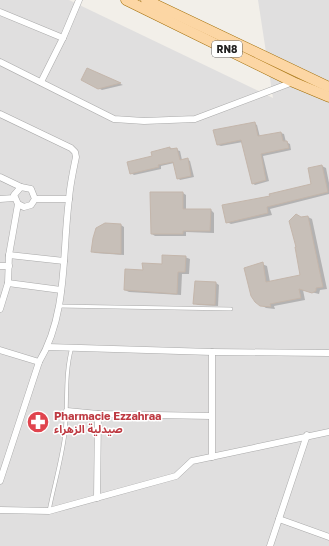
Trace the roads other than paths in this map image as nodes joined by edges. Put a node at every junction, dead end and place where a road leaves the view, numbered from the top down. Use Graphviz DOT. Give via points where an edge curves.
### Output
graph roads {
  1 [pos="79,0"];
  2 [pos="126,0"];
  3 [pos="146,0"];
  4 [pos="0,12"];
  5 [pos="63,38"];
  6 [pos="0,62"];
  7 [pos="41,82"];
  8 [pos="293,82"];
  9 [pos="329,87"];
  10 [pos="329,98"];
  11 [pos="0,114"];
  12 [pos="0,177"];
  13 [pos="21,187"];
  14 [pos="14,198"];
  15 [pos="0,199"];
  16 [pos="35,199"];
  17 [pos="69,199"];
  18 [pos="18,204"];
  19 [pos="9,255"];
  20 [pos="64,261"];
  21 [pos="0,266"];
  22 [pos="9,266"];
  23 [pos="8,283"];
  24 [pos="61,290"];
  25 [pos="58,306"];
  26 [pos="0,309"];
  27 [pos="231,309"];
  28 [pos="48,347"];
  29 [pos="72,347"];
  30 [pos="0,350"];
  31 [pos="212,352"];
  32 [pos="329,354"];
  33 [pos="39,362"];
  34 [pos="67,411"];
  35 [pos="98,414"];
  36 [pos="211,416"];
  37 [pos="329,432"];
  38 [pos="307,435"];
  39 [pos="212,457"];
  40 [pos="0,481"];
  41 [pos="97,498"];
  42 [pos="0,510"];
  43 [pos="49,511"];
  44 [pos="279,519"];
  45 [pos="329,537"];
  46 [pos="270,546"];
  1 -- 5 [label="street"];
  2 -- 8 [label="main road, RN8"];
  3 -- 9 [label="main road, RN8"];
  4 -- 5 [label="street"];
  5 -- 7 [label="street"];
  6 -- 7 [label="street"];
  7 -- 8 [label="street" via="114,119 144,121 195,119"];
  8 -- 10 [label="main road, RN8"];
  11 -- 17 [label="street" via="75,152"];
  12 -- 13 [label="street"];
  13 -- 14 [label="street" via="16,191"];
  13 -- 16 [label="street" via="31,189"];
  14 -- 15 [label="street"];
  14 -- 18 [label="street"];
  16 -- 17 [label="street"];
  16 -- 18 [label="street" via="28,206"];
  17 -- 20 [label="street"];
  18 -- 19 [label="street"];
  19 -- 20 [label="street"];
  19 -- 22 [label="street"];
  20 -- 24 [label="street"];
  21 -- 22 [label="street"];
  22 -- 23 [label="street"];
  23 -- 24 [label="street"];
  23 -- 26 [label="street"];
  24 -- 25 [label="street"];
  25 -- 27 [label="lane"];
  25 -- 28 [label="street"];
  28 -- 29 [label="street"];
  28 -- 33 [label="street"];
  29 -- 31 [label="street"];
  29 -- 34 [label="lane" via="68,361"];
  30 -- 33 [label="street"];
  31 -- 32 [label="street"];
  31 -- 36 [label="street"];
  33 -- 40 [label="street"];
  34 -- 35 [label="street"];
  34 -- 43 [label="lane" via="62,453"];
  35 -- 36 [label="street"];
  35 -- 41 [label="street"];
  36 -- 39 [label="street"];
  37 -- 38 [label="street"];
  38 -- 39 [label="street"];
  38 -- 44 [label="street"];
  39 -- 41 [label="street" via="192,462 176,476"];
  41 -- 43 [label="street"];
  42 -- 43 [label="street"];
  44 -- 45 [label="street"];
  44 -- 46 [label="street"];
}
